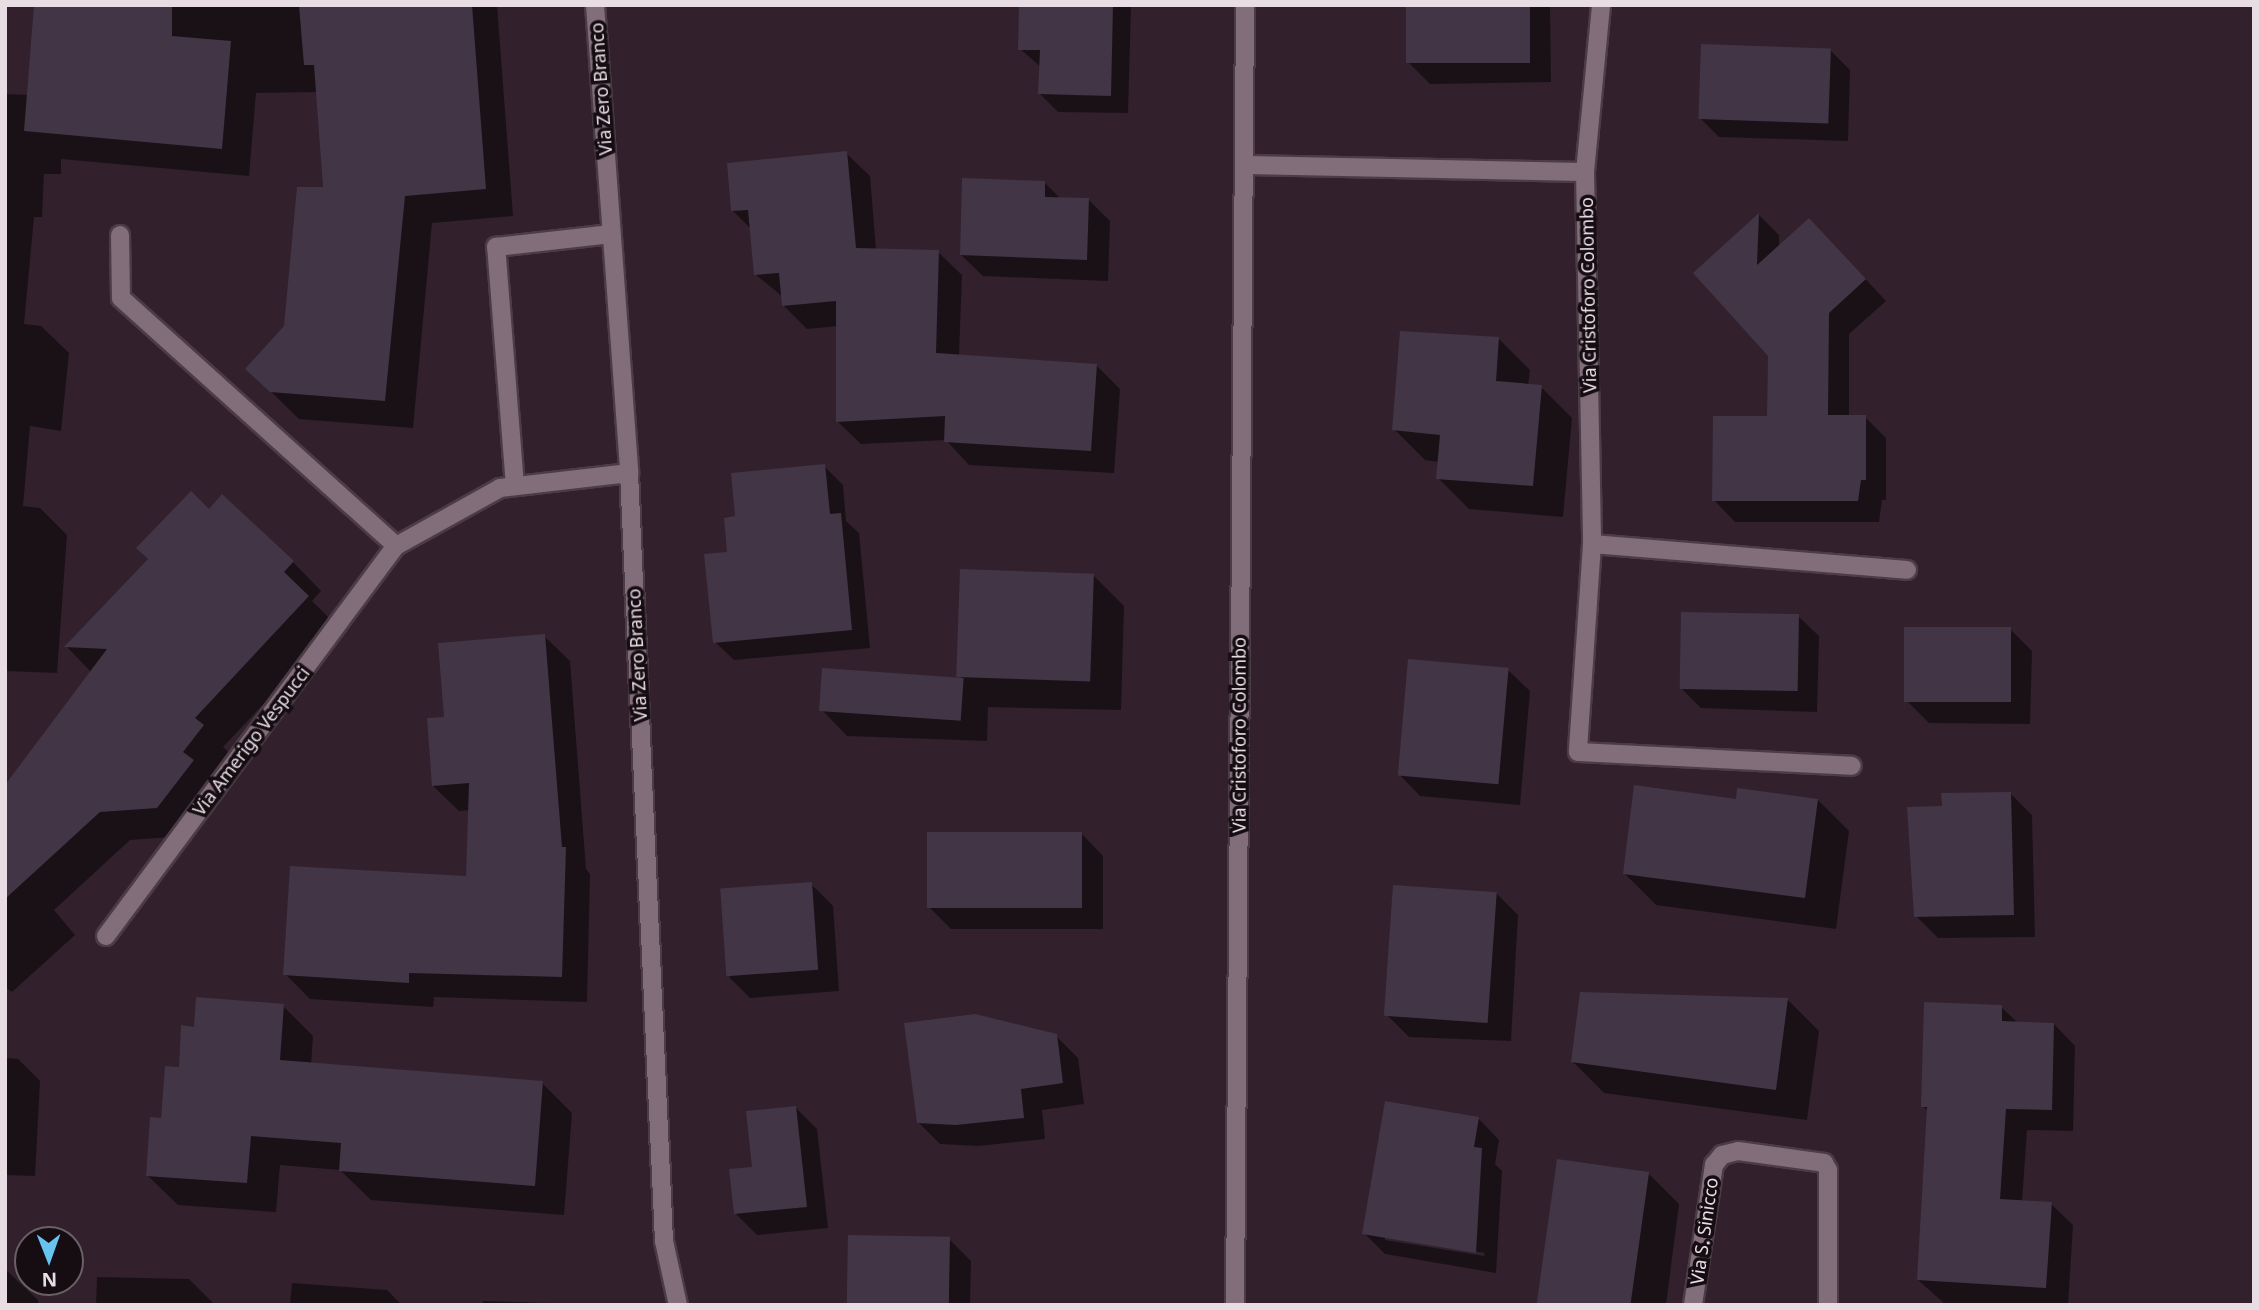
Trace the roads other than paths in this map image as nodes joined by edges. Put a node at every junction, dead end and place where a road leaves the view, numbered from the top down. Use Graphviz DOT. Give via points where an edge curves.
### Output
graph roads {
  1 [pos="595,5"];
  2 [pos="1245,5"];
  3 [pos="1601,5"];
  4 [pos="1244,165"];
  5 [pos="1586,172"];
  6 [pos="611,234"];
  7 [pos="120,235"];
  8 [pos="629,473"];
  9 [pos="515,485"];
  10 [pos="1592,544"];
  11 [pos="396,546"];
  12 [pos="1907,570"];
  13 [pos="1852,766"];
  14 [pos="106,936"];
  15 [pos="678,1305"];
  16 [pos="1235,1305"];
  17 [pos="1693,1305"];
  18 [pos="1828,1305"];
  1 -- 6 [label="street, Via Zero Branco"];
  2 -- 4 [label="street, Via Cristoforo Colombo"];
  3 -- 5 [label="street, Via Cristoforo Colombo"];
  4 -- 5 [label="street, Via Cristoforo Colombo"];
  4 -- 16 [label="street, Via Cristoforo Colombo"];
  5 -- 10 [label="street, Via Cristoforo Colombo"];
  6 -- 8 [label="street, Via Zero Branco"];
  6 -- 9 [label="street" via="496,247"];
  7 -- 11 [label="street" via="121,298"];
  8 -- 9 [label="street, Via Amerigo Vespucci"];
  8 -- 15 [label="street, Via Zero Branco" via="664,1241"];
  9 -- 11 [label="street, Via Amerigo Vespucci" via="500,488"];
  10 -- 12 [label="street"];
  10 -- 13 [label="street, Via Cristoforo Colombo" via="1578,752"];
  11 -- 14 [label="street, Via Amerigo Vespucci"];
  17 -- 18 [label="street, Via S. Sinicco" via="1714,1165 1722,1155 1738,1151 1824,1163 1828,1170"];
}
